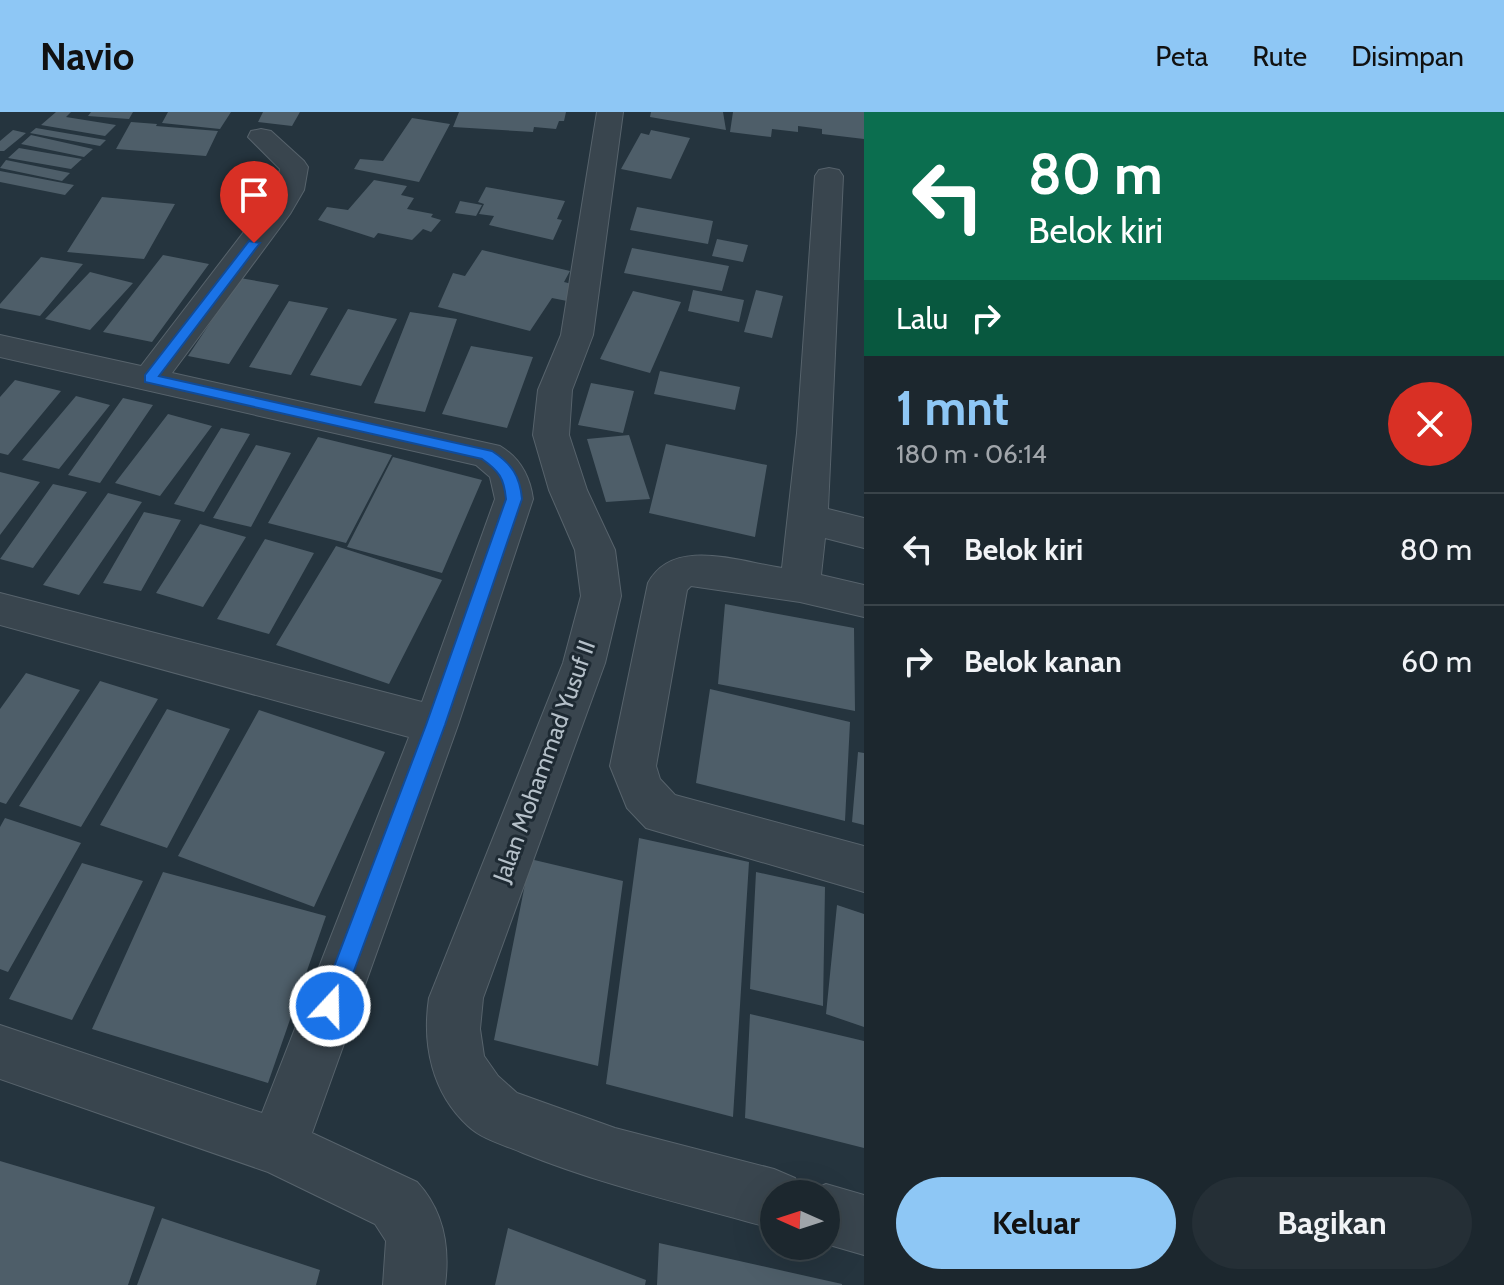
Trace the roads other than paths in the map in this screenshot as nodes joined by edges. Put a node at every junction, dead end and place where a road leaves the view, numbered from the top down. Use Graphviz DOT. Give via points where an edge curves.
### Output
graph roads {
  1 [pos="610,112"];
  2 [pos="261,137"];
  3 [pos="829,176"];
  4 [pos="0,346"];
  5 [pos="150,378"];
  6 [pos="809,519"];
  7 [pos="864,533"];
  8 [pos="800,586"];
  9 [pos="864,601"];
  10 [pos="0,609"];
  11 [pos="436,725"];
  12 [pos="864,869"];
  13 [pos="0,1052"];
  14 [pos="278,1147"];
  15 [pos="760,1195"];
  16 [pos="840,1218"];
  17 [pos="864,1225"];
  18 [pos="414,1285"];
  1 -- 15 [label="street, Jalan Mohammad Yusuf II" via="577,335 555,390 551,435 595,550 601,596 584,663 456,998 450,1030 467,1083 492,1110 552,1136"];
  2 -- 5 [label="street" via="294,167 290,190"];
  3 -- 6 [label="street"];
  4 -- 5 [label="street"];
  5 -- 11 [label="street" via="487,455 504,467 514,499"];
  6 -- 7 [label="street"];
  6 -- 8 [label="street"];
  8 -- 9 [label="street"];
  8 -- 12 [label="street" via="689,570 673,577 633,766 640,789 663,813"];
  10 -- 11 [label="street"];
  11 -- 14 [label="street"];
  13 -- 14 [label="street"];
  14 -- 18 [label="street" via="396,1203 410,1215 417,1235"];
  16 -- 17 [label="street"];
}
